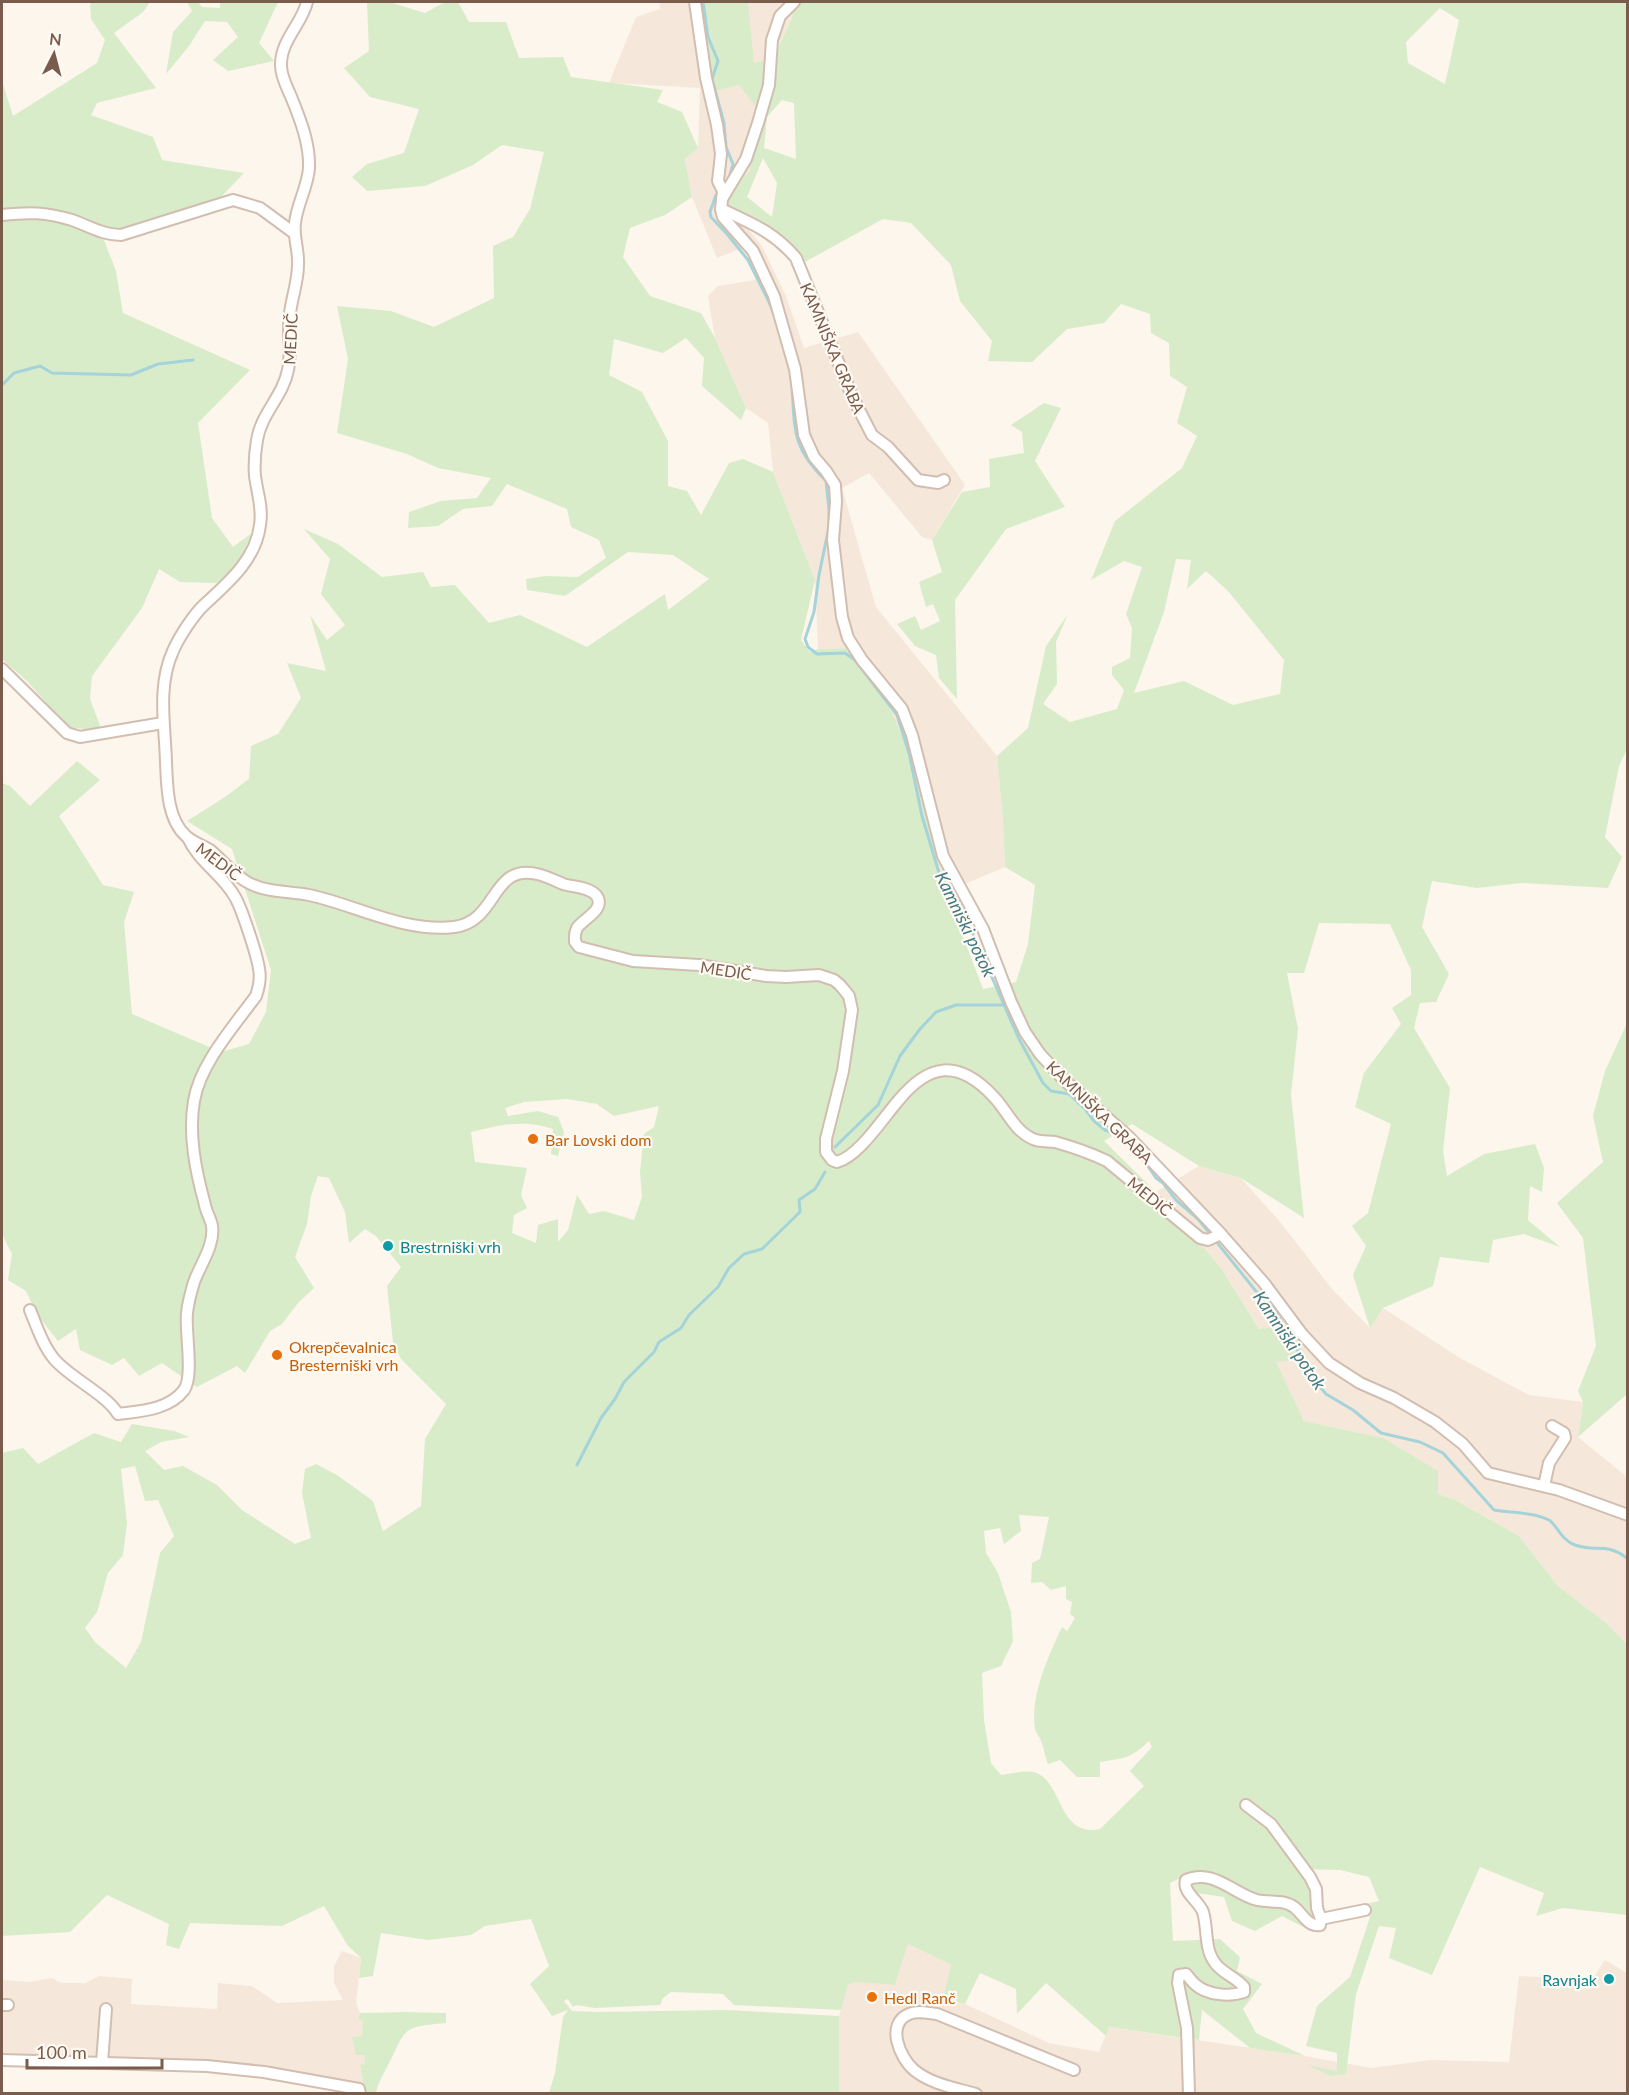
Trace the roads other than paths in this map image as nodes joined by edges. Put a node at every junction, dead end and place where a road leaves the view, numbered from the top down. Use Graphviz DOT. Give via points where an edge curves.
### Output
graph roads {
  1 [pos="307,2"];
  2 [pos="695,2"];
  3 [pos="794,2"];
  4 [pos="721,195"];
  5 [pos="2,215"];
  6 [pos="294,233"];
  7 [pos="944,480"];
  8 [pos="2,669"];
  9 [pos="163,723"];
  10 [pos="188,838"];
  11 [pos="1215,1237"];
  12 [pos="30,1310"];
  13 [pos="1552,1426"];
  14 [pos="1544,1486"];
  15 [pos="1628,1515"];
  16 [pos="1246,1805"];
  17 [pos="1365,1910"];
  18 [pos="1321,1919"];
  19 [pos="106,2009"];
  20 [pos="2,2060"];
  21 [pos="102,2063"];
  22 [pos="1074,2070"];
  23 [pos="359,2091"];
  24 [pos="976,2094"];
  25 [pos="1189,2094"];
  1 -- 6 [label="street, MEDIČ" via="305,12 293,27 280,66 308,155 309,172 297,208"];
  2 -- 4 [label="street" via="720,144"];
  3 -- 4 [label="street" via="780,16 772,40 769,85 746,159"];
  4 -- 7 [label="street, KAMNIŠKA GRABA" via="786,245 796,258 872,435 918,480"];
  4 -- 11 [label="street, KAMNIŠKA GRABA" via="723,216 753,251 774,296 795,369 804,435 834,485 833,540 848,638 902,709 943,856 983,929 1025,1032 1064,1080 1129,1137"];
  5 -- 6 [label="street" via="49,214 106,234 121,235 233,200 260,208"];
  6 -- 9 [label="street, MEDIČ" via="298,266 289,315 288,372 256,442 260,525 254,548 239,572 197,613 174,649 166,673"];
  8 -- 9 [label="street" via="67,733 80,737"];
  9 -- 10 [label="street, MEDIČ" via="174,821"];
  10 -- 11 [label="street, MEDIČ" via="248,883 268,890 314,896 379,917 441,928 459,927 475,920 509,876 535,873 596,895 598,907 576,931 575,942 579,947 633,961 699,965 765,976 819,975 834,980 846,990 852,1010 843,1071 826,1139 826,1152 832,1160 837,1162 851,1155 924,1075 941,1070 963,1072 993,1095 1020,1131 1035,1140 1090,1152 1107,1161 1200,1238"];
  10 -- 12 [label="street" via="194,852 235,896 259,969 260,986 211,1059 198,1083 193,1104 194,1150 212,1241 194,1284 187,1314 186,1387 164,1405 117,1414 112,1404 55,1360"];
  11 -- 14 [label="street, KAMNIŠKA GRABA" via="1264,1283 1329,1363 1435,1422 1463,1444 1488,1473"];
  13 -- 14 [label="street" via="1564,1433 1564,1438 1549,1463"];
  14 -- 15 [label="street, KAMNIŠKA GRABA"];
  16 -- 18 [label="street" via="1271,1824 1310,1877"];
  17 -- 18 [label="street"];
  18 -- 25 [label="street" via="1320,1925 1310,1924 1293,1906 1257,1900 1218,1881 1204,1877 1186,1880 1186,1889 1204,1916 1213,1961 1245,1987 1244,1992 1237,1994 1218,1994 1196,1985 1186,1974 1179,1975 1187,2028"];
  19 -- 21 [label="street"];
  20 -- 21 [label="street"];
  21 -- 23 [label="street" via="264,2072"];
  22 -- 24 [label="street" via="937,2014 912,2013 899,2021 899,2049 912,2068 934,2081"];
}
